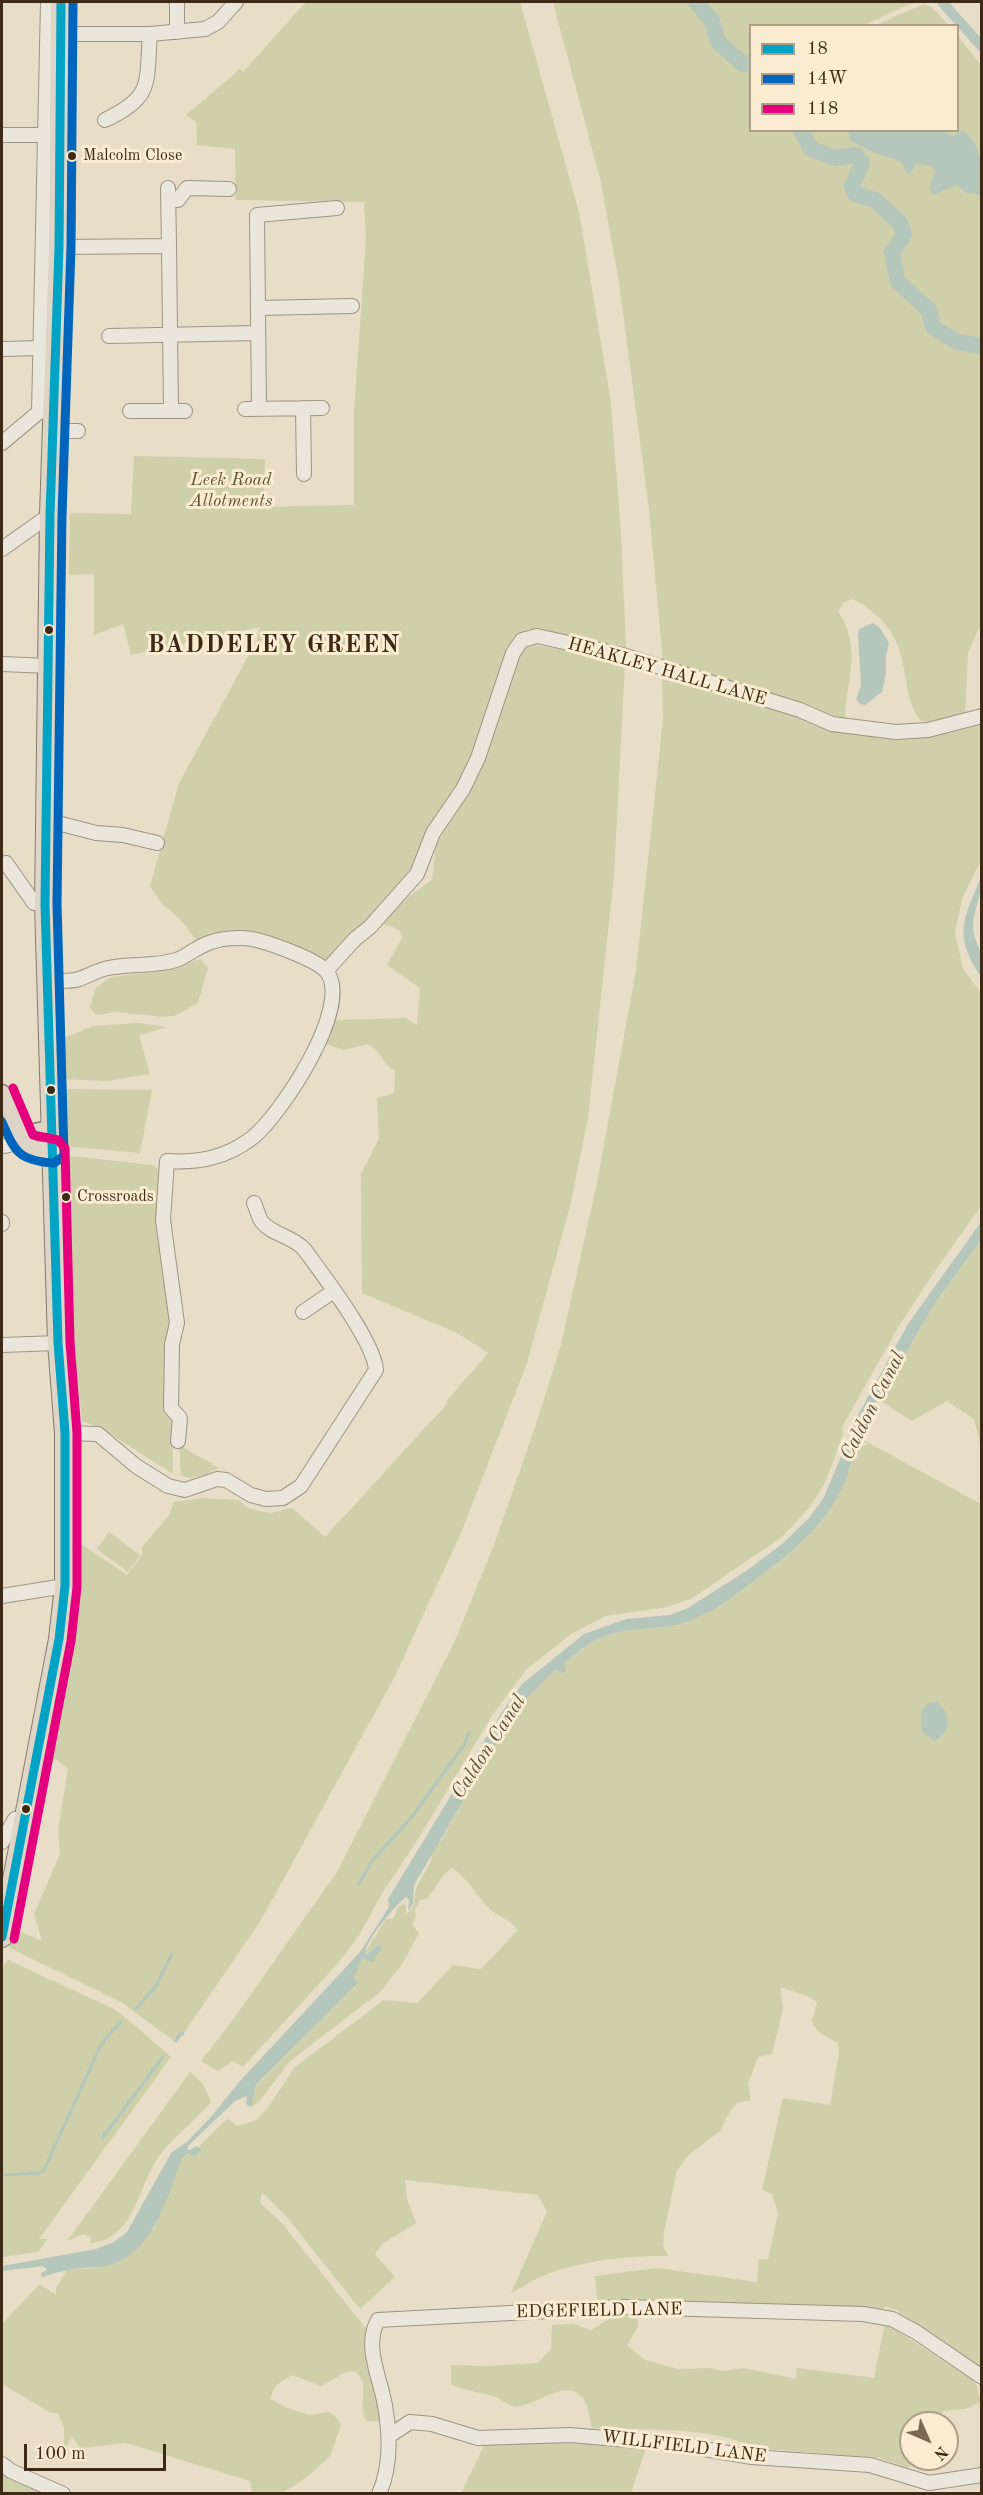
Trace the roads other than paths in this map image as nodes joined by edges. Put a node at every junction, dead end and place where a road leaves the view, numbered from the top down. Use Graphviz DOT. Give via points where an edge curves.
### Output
graph roads {
  1 [pos="48,2"];
  2 [pos="61,2"];
  3 [pos="177,2"];
  4 [pos="236,2"];
  5 [pos="177,32"];
  6 [pos="61,34"];
  7 [pos="150,34"];
  8 [pos="53,82"];
  9 [pos="102,123"];
  10 [pos="2,135"];
  11 [pos="45,135"];
  12 [pos="229,189"];
  13 [pos="337,208"];
  14 [pos="169,246"];
  15 [pos="59,248"];
  16 [pos="352,306"];
  17 [pos="258,308"];
  18 [pos="258,333"];
  19 [pos="170,334"];
  20 [pos="109,336"];
  21 [pos="42,348"];
  22 [pos="2,349"];
  23 [pos="303,408"];
  24 [pos="321,408"];
  25 [pos="46,411"];
  26 [pos="130,411"];
  27 [pos="53,431"];
  28 [pos="78,431"];
  29 [pos="2,443"];
  30 [pos="304,474"];
  31 [pos="50,515"];
  32 [pos="2,549"];
  33 [pos="2,664"];
  34 [pos="48,666"];
  35 [pos="981,716"];
  36 [pos="46,820"];
  37 [pos="150,845"];
  38 [pos="6,863"];
  39 [pos="45,904"];
  40 [pos="326,971"];
  41 [pos="47,980"];
  42 [pos="2,1092"];
  43 [pos="52,1128"];
  44 [pos="21,1134"];
  45 [pos="2,1146"];
  46 [pos="53,1151"];
  47 [pos="254,1203"];
  48 [pos="334,1291"];
  49 [pos="303,1312"];
  50 [pos="58,1343"];
  51 [pos="2,1345"];
  52 [pos="65,1433"];
  53 [pos="178,1441"];
  54 [pos="65,1586"];
  55 [pos="2,1596"];
  56 [pos="13,1819"];
  57 [pos="2,1842"];
  58 [pos="2,1937"];
  59 [pos="981,2377"];
  60 [pos="389,2436"];
  61 [pos="2,2464"];
  62 [pos="981,2475"];
  63 [pos="63,2493"];
  64 [pos="379,2493"];
  1 -- 8 [label="street"];
  2 -- 6 [label="highway"];
  3 -- 5 [label="street"];
  4 -- 5 [label="street" via="218,22 205,29"];
  5 -- 7 [label="street"];
  6 -- 7 [label="street"];
  6 -- 8 [label="highway"];
  7 -- 9 [label="street" via="146,87 136,102"];
  8 -- 11 [label="street"];
  8 -- 15 [label="highway"];
  10 -- 11 [label="street"];
  11 -- 21 [label="street"];
  12 -- 14 [label="street" via="187,188 172,196"];
  13 -- 17 [label="street" via="257,215"];
  14 -- 15 [label="street"];
  14 -- 19 [label="street"];
  15 -- 25 [label="highway"];
  16 -- 17 [label="street"];
  17 -- 18 [label="street"];
  18 -- 19 [label="street"];
  18 -- 23 [label="street" via="252,409"];
  19 -- 20 [label="street"];
  19 -- 26 [label="street" via="178,411"];
  21 -- 22 [label="street"];
  21 -- 25 [label="street"];
  23 -- 24 [label="street"];
  23 -- 30 [label="street"];
  25 -- 27 [label="highway"];
  25 -- 29 [label="street"];
  27 -- 28 [label="street"];
  27 -- 31 [label="highway"];
  31 -- 32 [label="street"];
  31 -- 34 [label="highway"];
  33 -- 34 [label="street"];
  34 -- 36 [label="highway"];
  35 -- 40 [label="street, HEAKLEY HALL LANE" via="928,730 896,732 832,724 800,710 622,655 537,636 522,640 513,653 478,758 463,789 433,833 417,874"];
  36 -- 37 [label="street" via="96,833 123,835"];
  36 -- 39 [label="highway"];
  38 -- 39 [label="street" via="34,903"];
  39 -- 41 [label="highway"];
  40 -- 41 [label="street" via="291,951 254,939 230,938 206,944 177,960 107,968 76,981"];
  40 -- 53 [label="street" via="331,982 330,1010 321,1039 274,1118 251,1139 221,1155 192,1163 166,1161 163,1220 177,1323 172,1344 171,1408 180,1418"];
  41 -- 43 [label="highway"];
  42 -- 44 [label="main road"];
  43 -- 44 [label="main road"];
  43 -- 46 [label="highway"];
  44 -- 45 [label="street" via="10,1146"];
  44 -- 46 [label="main road" via="24,1143 33,1149"];
  46 -- 50 [label="highway"];
  47 -- 48 [label="street" via="261,1221 297,1241"];
  48 -- 49 [label="street"];
  48 -- 52 [label="street" via="375,1360 376,1370 301,1486 283,1498 251,1495 217,1479 185,1490 168,1486 136,1466 98,1434"];
  50 -- 51 [label="street"];
  50 -- 52 [label="highway"];
  52 -- 54 [label="highway"];
  54 -- 55 [label="street"];
  54 -- 56 [label="highway" via="59,1639"];
  56 -- 57 [label="street"];
  56 -- 58 [label="highway"];
  59 -- 60 [label="street, EDGEFIELD LANE" via="892,2319 863,2314 625,2307 378,2320 372,2330 373,2355"];
  60 -- 62 [label="street, WILLFIELD LANE" via="410,2422 432,2424 478,2438 570,2434 674,2444 752,2457 870,2465 929,2482"];
  60 -- 64 [label="street, EDGEFIELD LANE"];
  61 -- 63 [label="street"];
}
